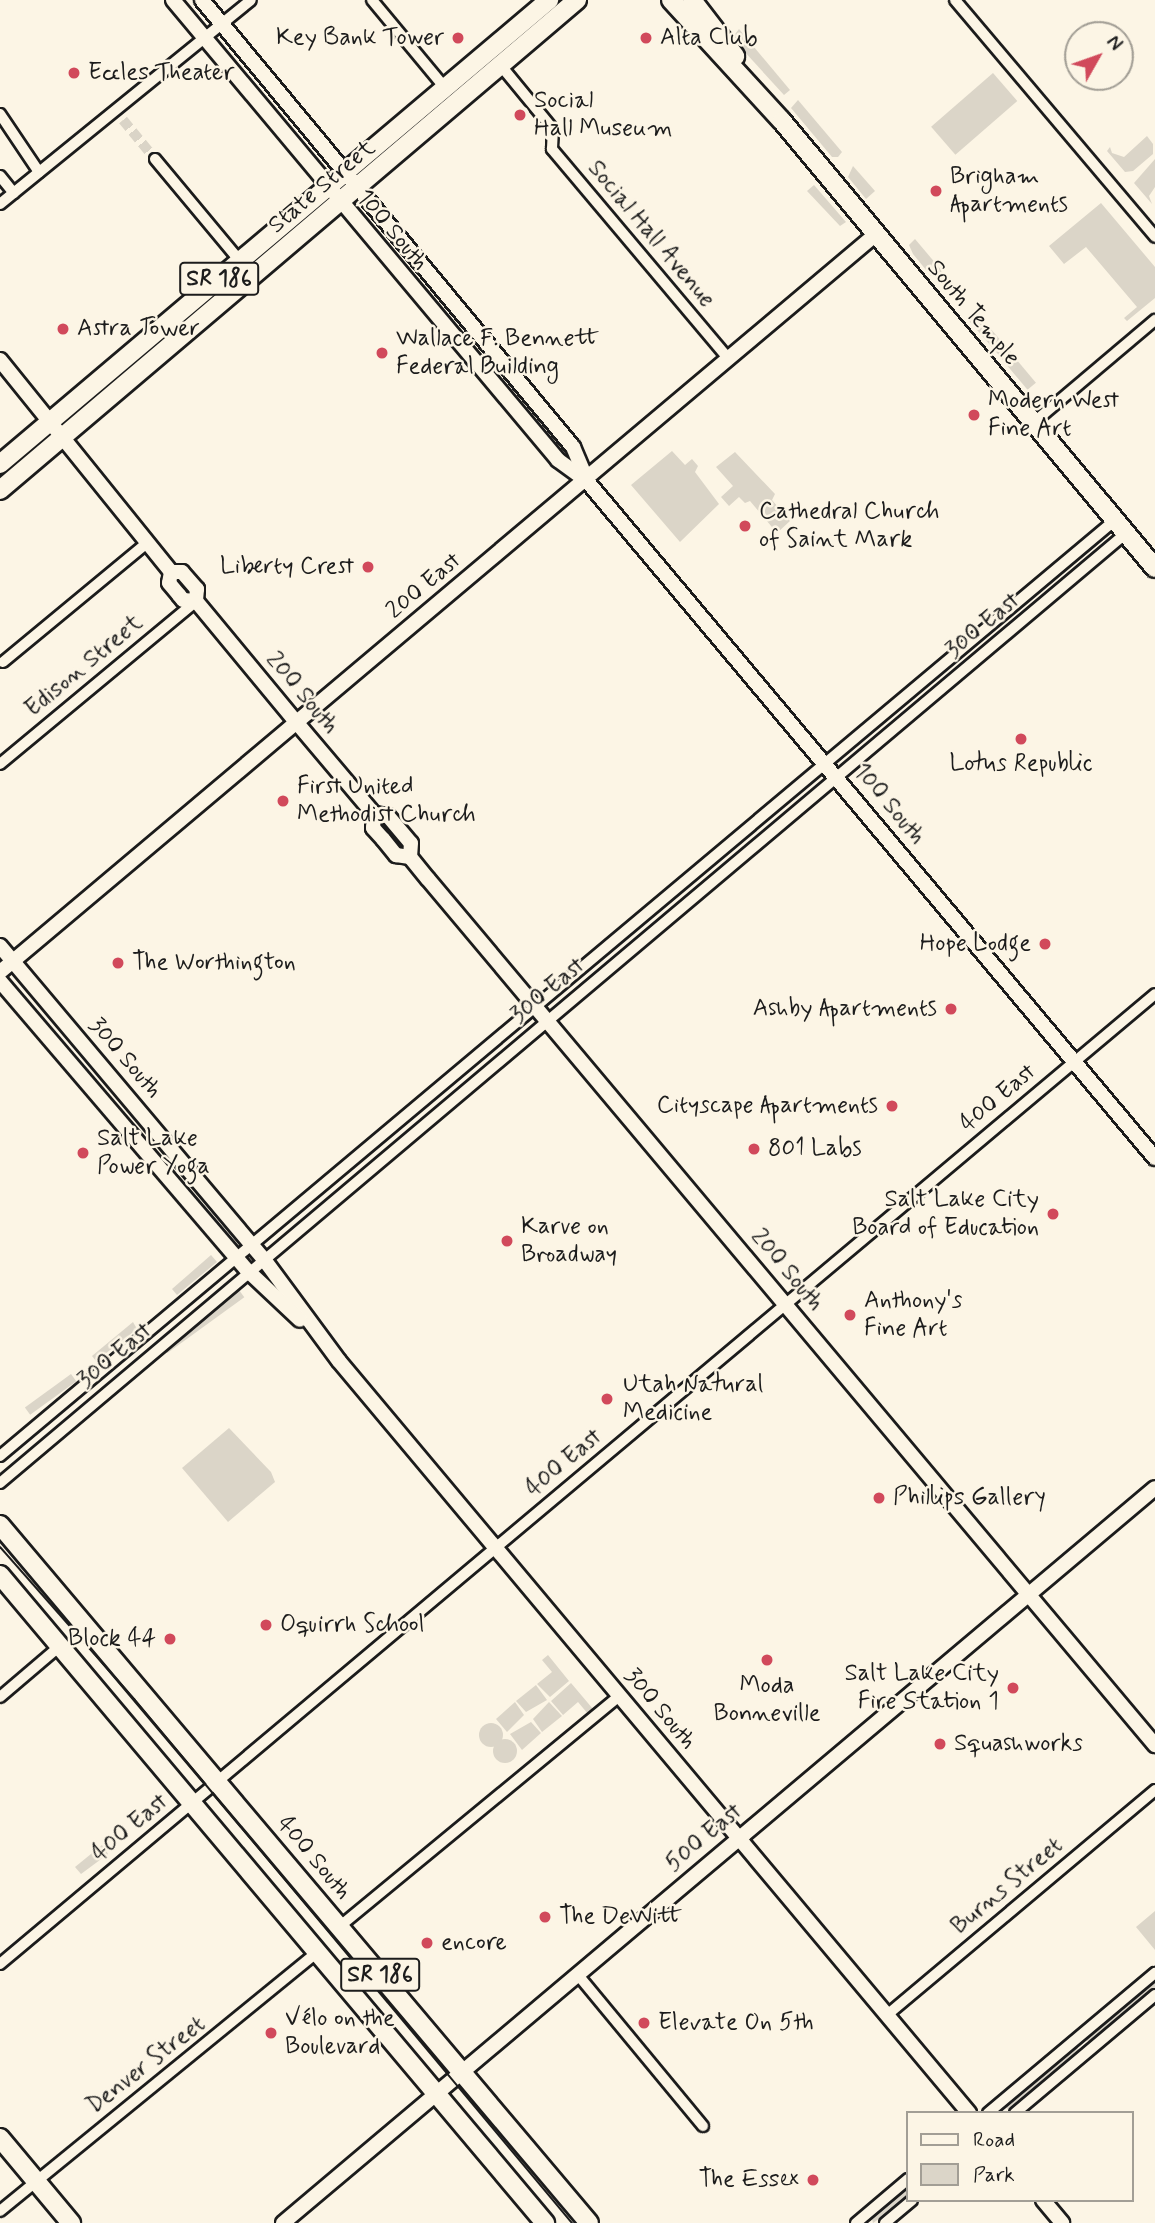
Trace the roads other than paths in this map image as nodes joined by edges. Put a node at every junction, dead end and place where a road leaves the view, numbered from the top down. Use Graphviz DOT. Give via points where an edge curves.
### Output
graph roads {
  1 [pos="173,0"];
  2 [pos="202,0"];
  3 [pos="251,0"];
  4 [pos="372,0"];
  5 [pos="548,0"];
  6 [pos="577,0"];
  7 [pos="671,0"];
  8 [pos="692,0"];
  9 [pos="955,0"];
  10 [pos="223,25"];
  11 [pos="206,39"];
  12 [pos="502,67"];
  13 [pos="445,88"];
  14 [pos="0,114"];
  15 [pos="0,119"];
  16 [pos="782,121"];
  17 [pos="155,159"];
  18 [pos="39,172"];
  19 [pos="345,173"];
  20 [pos="0,176"];
  21 [pos="327,187"];
  22 [pos="358,188"];
  23 [pos="14,193"];
  24 [pos="340,203"];
  25 [pos="0,204"];
  26 [pos="876,234"];
  27 [pos="1155,237"];
  28 [pos="240,261"];
  29 [pos="1155,320"];
  30 [pos="729,359"];
  31 [pos="0,360"];
  32 [pos="50,422"];
  33 [pos="1033,423"];
  34 [pos="63,438"];
  35 [pos="0,464"];
  36 [pos="586,480"];
  37 [pos="0,490"];
  38 [pos="1121,527"];
  39 [pos="147,543"];
  40 [pos="1155,568"];
  41 [pos="196,601"];
  42 [pos="3,662"];
  43 [pos="297,723"];
  44 [pos="0,764"];
  45 [pos="825,764"];
  46 [pos="836,776"];
  47 [pos="0,946"];
  48 [pos="13,961"];
  49 [pos="0,972"];
  50 [pos="0,981"];
  51 [pos="1155,994"];
  52 [pos="536,1006"];
  53 [pos="547,1019"];
  54 [pos="1074,1062"];
  55 [pos="1155,1158"];
  56 [pos="252,1245"];
  57 [pos="237,1258"];
  58 [pos="263,1258"];
  59 [pos="248,1271"];
  60 [pos="786,1304"];
  61 [pos="317,1335"];
  62 [pos="0,1456"];
  63 [pos="0,1483"];
  64 [pos="1155,1488"];
  65 [pos="0,1525"];
  66 [pos="496,1549"];
  67 [pos="0,1575"];
  68 [pos="1028,1594"];
  69 [pos="60,1646"];
  70 [pos="619,1696"];
  71 [pos="0,1697"];
  72 [pos="1155,1745"];
  73 [pos="219,1782"];
  74 [pos="1155,1790"];
  75 [pos="193,1803"];
  76 [pos="739,1839"];
  77 [pos="339,1927"];
  78 [pos="318,1952"];
  79 [pos="0,1964"];
  80 [pos="1155,1973"];
  81 [pos="578,1975"];
  82 [pos="1155,1995"];
  83 [pos="887,2015"];
  84 [pos="1078,2037"];
  85 [pos="1089,2050"];
  86 [pos="463,2073"];
  87 [pos="437,2094"];
  88 [pos="967,2111"];
  89 [pos="990,2111"];
  90 [pos="1017,2111"];
  91 [pos="703,2126"];
  92 [pos="0,2138"];
  93 [pos="36,2181"];
  94 [pos="906,2181"];
  95 [pos="910,2202"];
  96 [pos="1045,2202"];
  97 [pos="0,2211"];
  98 [pos="72,2223"];
  99 [pos="283,2223"];
  100 [pos="545,2223"];
  101 [pos="589,2223"];
  102 [pos="856,2223"];
  103 [pos="885,2223"];
  104 [pos="1062,2223"];
  1 -- 11 [label="street, 100 South"];
  2 -- 10 [label="street, 100 South"];
  3 -- 10 [label="street"];
  4 -- 13 [label="street"];
  5 -- 13 [label="main road, State Street / SR 186"];
  6 -- 12 [label="main road, State Street / SR 186"];
  7 -- 16 [label="main road, South Temple"];
  8 -- 16 [label="main road, South Temple"];
  9 -- 27 [label="street"];
  10 -- 11 [label="street"];
  10 -- 19 [label="street, 100 South"];
  11 -- 18 [label="street" via="119,116"];
  11 -- 21 [label="street, 100 South"];
  12 -- 22 [label="main road, State Street / SR 186"];
  12 -- 30 [label="street, Social Hall Avenue" via="553,129 552,149"];
  13 -- 19 [label="main road, State Street / SR 186"];
  14 -- 15 [label="street"];
  15 -- 18 [label="street"];
  16 -- 26 [label="main road, South Temple"];
  17 -- 28 [label="street"];
  18 -- 23 [label="street"];
  19 -- 21 [label="main road, State Street / SR 186"];
  19 -- 22 [label="street, 100 South"];
  20 -- 23 [label="street"];
  21 -- 24 [label="street, 100 South"];
  21 -- 28 [label="main road, State Street / SR 186"];
  22 -- 24 [label="main road, State Street / SR 186"];
  22 -- 36 [label="street, 100 South" via="573,447"];
  23 -- 25 [label="street"];
  24 -- 34 [label="main road, State Street / SR 186"];
  24 -- 36 [label="street, 100 South" via="558,460"];
  26 -- 30 [label="street, 200 East"];
  26 -- 33 [label="main road, South Temple"];
  28 -- 32 [label="main road, State Street / SR 186"];
  29 -- 33 [label="street"];
  30 -- 36 [label="street, 200 East"];
  31 -- 32 [label="street, 200 South"];
  32 -- 34 [label="street, 200 South"];
  32 -- 35 [label="main road, State Street / SR 186"];
  33 -- 38 [label="main road, South Temple"];
  34 -- 37 [label="main road, State Street / SR 186"];
  34 -- 39 [label="street, 200 South"];
  36 -- 43 [label="street, 200 East"];
  36 -- 45 [label="street, 100 South"];
  38 -- 40 [label="main road, South Temple"];
  38 -- 45 [label="street, 300 East"];
  38 -- 46 [label="street, 300 East"];
  39 -- 41 [label="street, 200 South" via="171,572 183,572"];
  39 -- 42 [label="street"];
  41 -- 43 [label="street, 200 South"];
  41 -- 44 [label="street, Edison Street"];
  43 -- 48 [label="street, 200 East"];
  43 -- 52 [label="street, 200 South" via="374,814 388,816 407,839 410,857"];
  45 -- 46 [label="street, 100 South"];
  45 -- 52 [label="street, 300 East"];
  46 -- 53 [label="street, 300 East"];
  46 -- 54 [label="street, 100 South"];
  47 -- 48 [label="street, 300 South"];
  48 -- 49 [label="street, 200 East"];
  48 -- 56 [label="street, 300 South"];
  50 -- 57 [label="street, 300 South"];
  51 -- 54 [label="street, 400 East"];
  52 -- 53 [label="street, 200 South"];
  52 -- 56 [label="street, 300 East"];
  53 -- 58 [label="street, 300 East"];
  53 -- 60 [label="street, 200 South"];
  54 -- 55 [label="street, 100 South"];
  54 -- 60 [label="street, 400 East"];
  56 -- 57 [label="street, 300 East"];
  56 -- 58 [label="street, 300 South"];
  57 -- 59 [label="street, 300 South"];
  57 -- 62 [label="street, 300 East"];
  58 -- 59 [label="street, 300 East"];
  58 -- 61 [label="street, 300 South"];
  59 -- 61 [label="street, 300 South"];
  59 -- 63 [label="street, 300 East"];
  60 -- 66 [label="street, 400 East"];
  60 -- 68 [label="street, 200 South"];
  61 -- 66 [label="street, 300 South"];
  64 -- 68 [label="street, 500 East"];
  65 -- 73 [label="main road, 400 South / SR 186"];
  66 -- 70 [label="street, 300 South"];
  66 -- 73 [label="street, 400 East"];
  67 -- 69 [label="main road, SR 186"];
  68 -- 72 [label="street, 200 South"];
  68 -- 76 [label="street, 500 East"];
  69 -- 71 [label="street"];
  69 -- 75 [label="main road, SR 186"];
  70 -- 76 [label="street, 300 South"];
  70 -- 77 [label="street"];
  73 -- 75 [label="street, 400 East"];
  73 -- 77 [label="main road, 400 South / SR 186"];
  74 -- 83 [label="street, Burns Street"];
  75 -- 78 [label="main road, SR 186"];
  75 -- 79 [label="street, 400 East"];
  76 -- 81 [label="street, 500 East"];
  76 -- 83 [label="street, 300 South"];
  77 -- 86 [label="main road, 400 South / SR 186"];
  78 -- 87 [label="main road, SR 186"];
  78 -- 93 [label="street, Denver Street"];
  80 -- 84 [label="street"];
  81 -- 86 [label="street, 500 East"];
  81 -- 91 [label="street"];
  82 -- 85 [label="street"];
  83 -- 88 [label="street, 300 South"];
  84 -- 85 [label="street"];
  84 -- 89 [label="street"];
  85 -- 90 [label="street"];
  86 -- 87 [label="street, 500 East"];
  86 -- 101 [label="main road, 400 South / SR 186"];
  87 -- 99 [label="street, 500 East"];
  87 -- 100 [label="main road, SR 186"];
  92 -- 93 [label="main road"];
  93 -- 97 [label="street, Denver Street"];
  93 -- 98 [label="main road"];
  94 -- 102 [label="street"];
  95 -- 103 [label="street"];
  96 -- 104 [label="street"];
}
